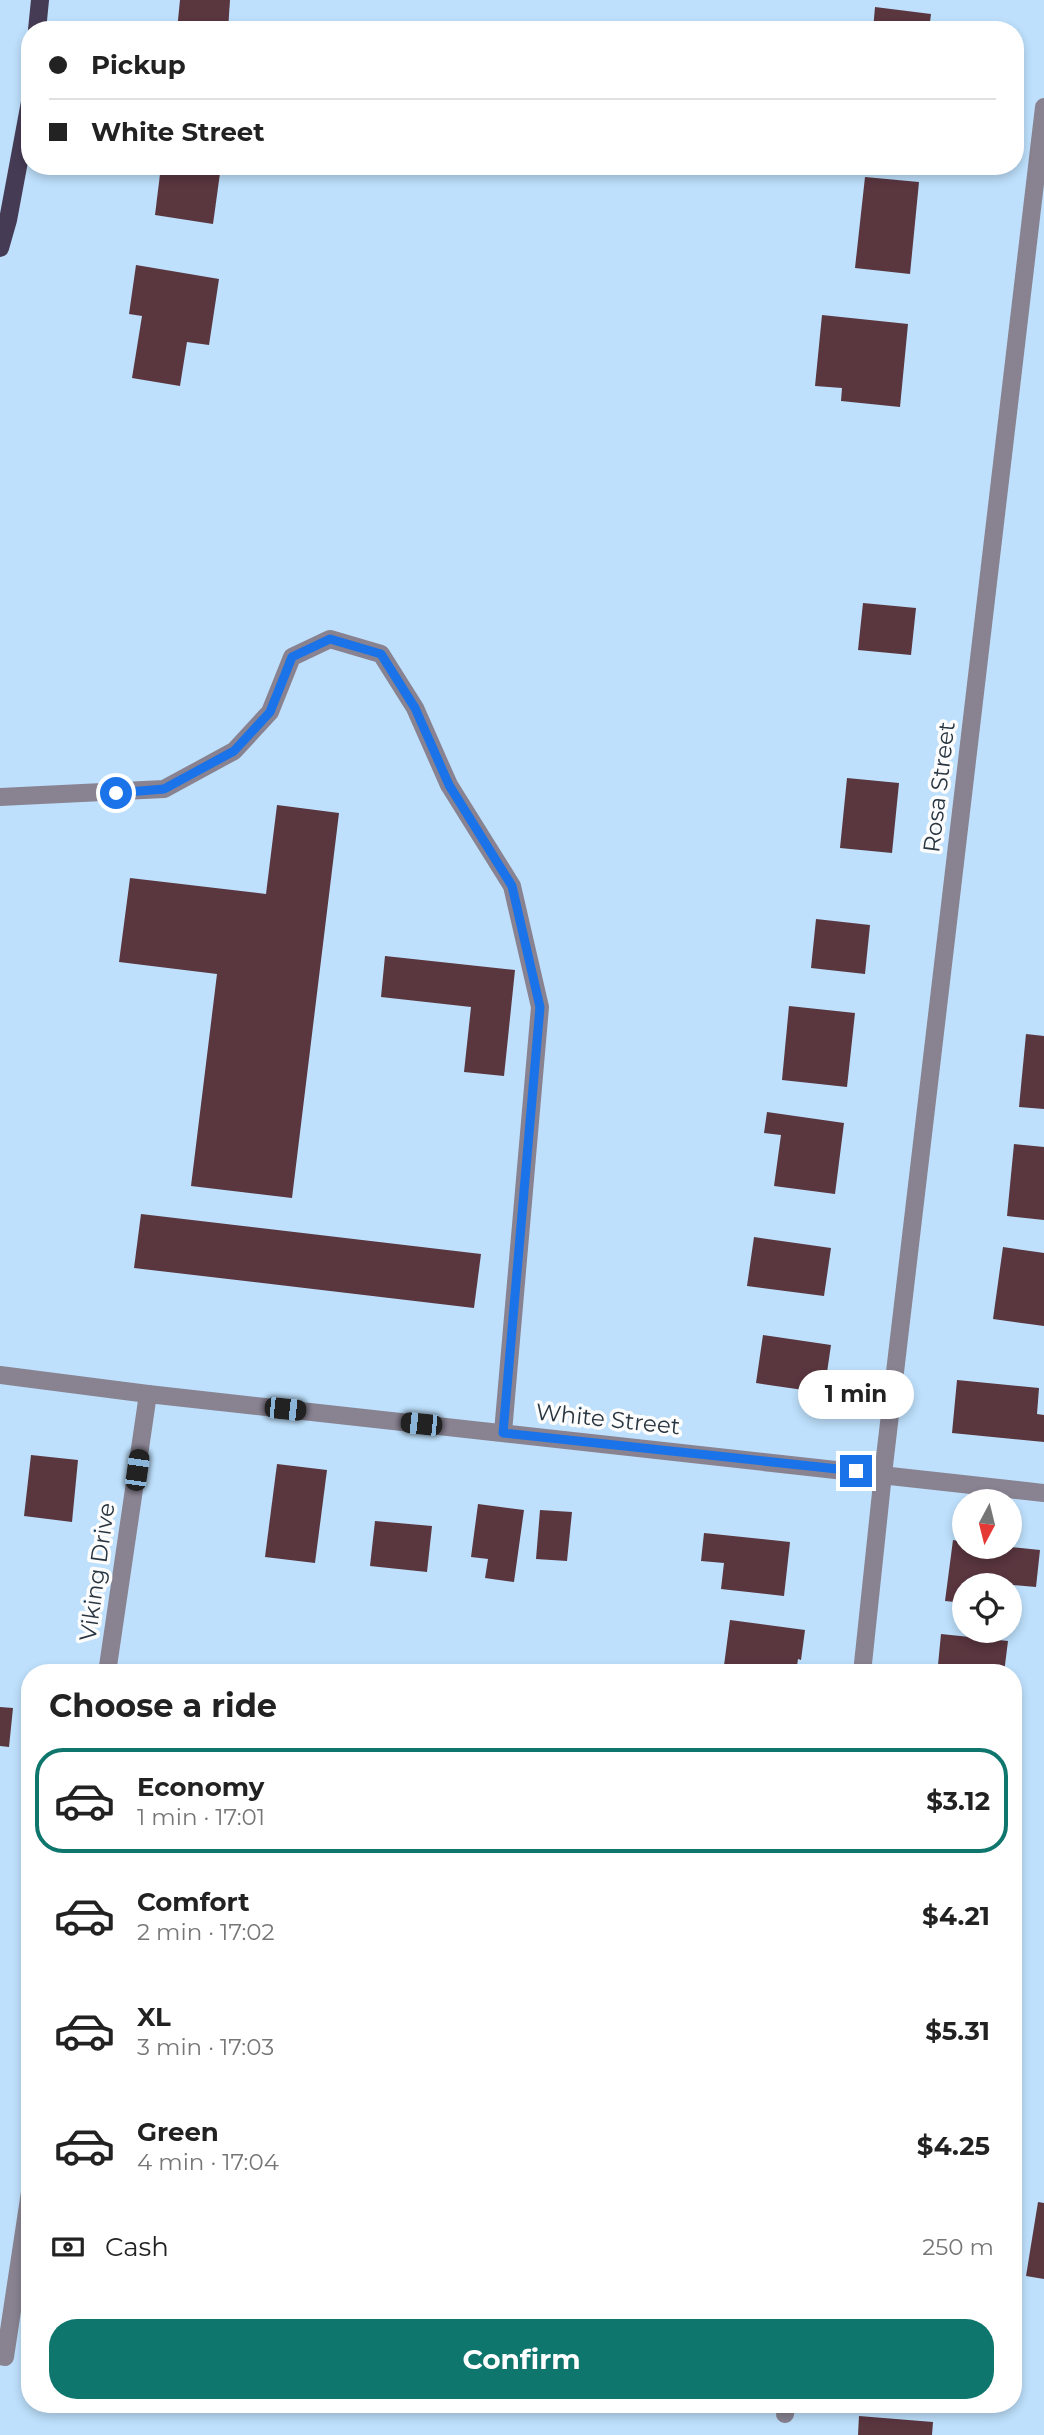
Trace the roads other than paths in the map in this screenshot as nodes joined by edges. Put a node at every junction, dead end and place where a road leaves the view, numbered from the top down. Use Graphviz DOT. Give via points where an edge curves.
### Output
graph roads {
  1 [pos="40,0"];
  2 [pos="38,21"];
  3 [pos="1044,107"];
  4 [pos="21,150"];
  5 [pos="0,248"];
  6 [pos="0,797"];
  7 [pos="0,1375"];
  8 [pos="148,1394"];
  9 [pos="503,1433"];
  10 [pos="883,1474"];
  11 [pos="1044,1493"];
  12 [pos="108,1664"];
  13 [pos="863,1664"];
  14 [pos="21,2251"];
  15 [pos="0,2356"];
  1 -- 2 [label="main road"];
  3 -- 10 [label="street, Rosa Street"];
  4 -- 5 [label="main road"];
  6 -- 9 [label="street" via="164,789 234,751 270,712 292,657 330,639 381,654 415,708 449,785 512,886 540,1007"];
  7 -- 8 [label="street, White Street"];
  8 -- 9 [label="street, White Street"];
  8 -- 12 [label="street, Viking Drive"];
  9 -- 10 [label="street, White Street"];
  10 -- 11 [label="street, White Street"];
  10 -- 13 [label="street, Rosa Street"];
  14 -- 15 [label="street" via="5,2357"];
}
